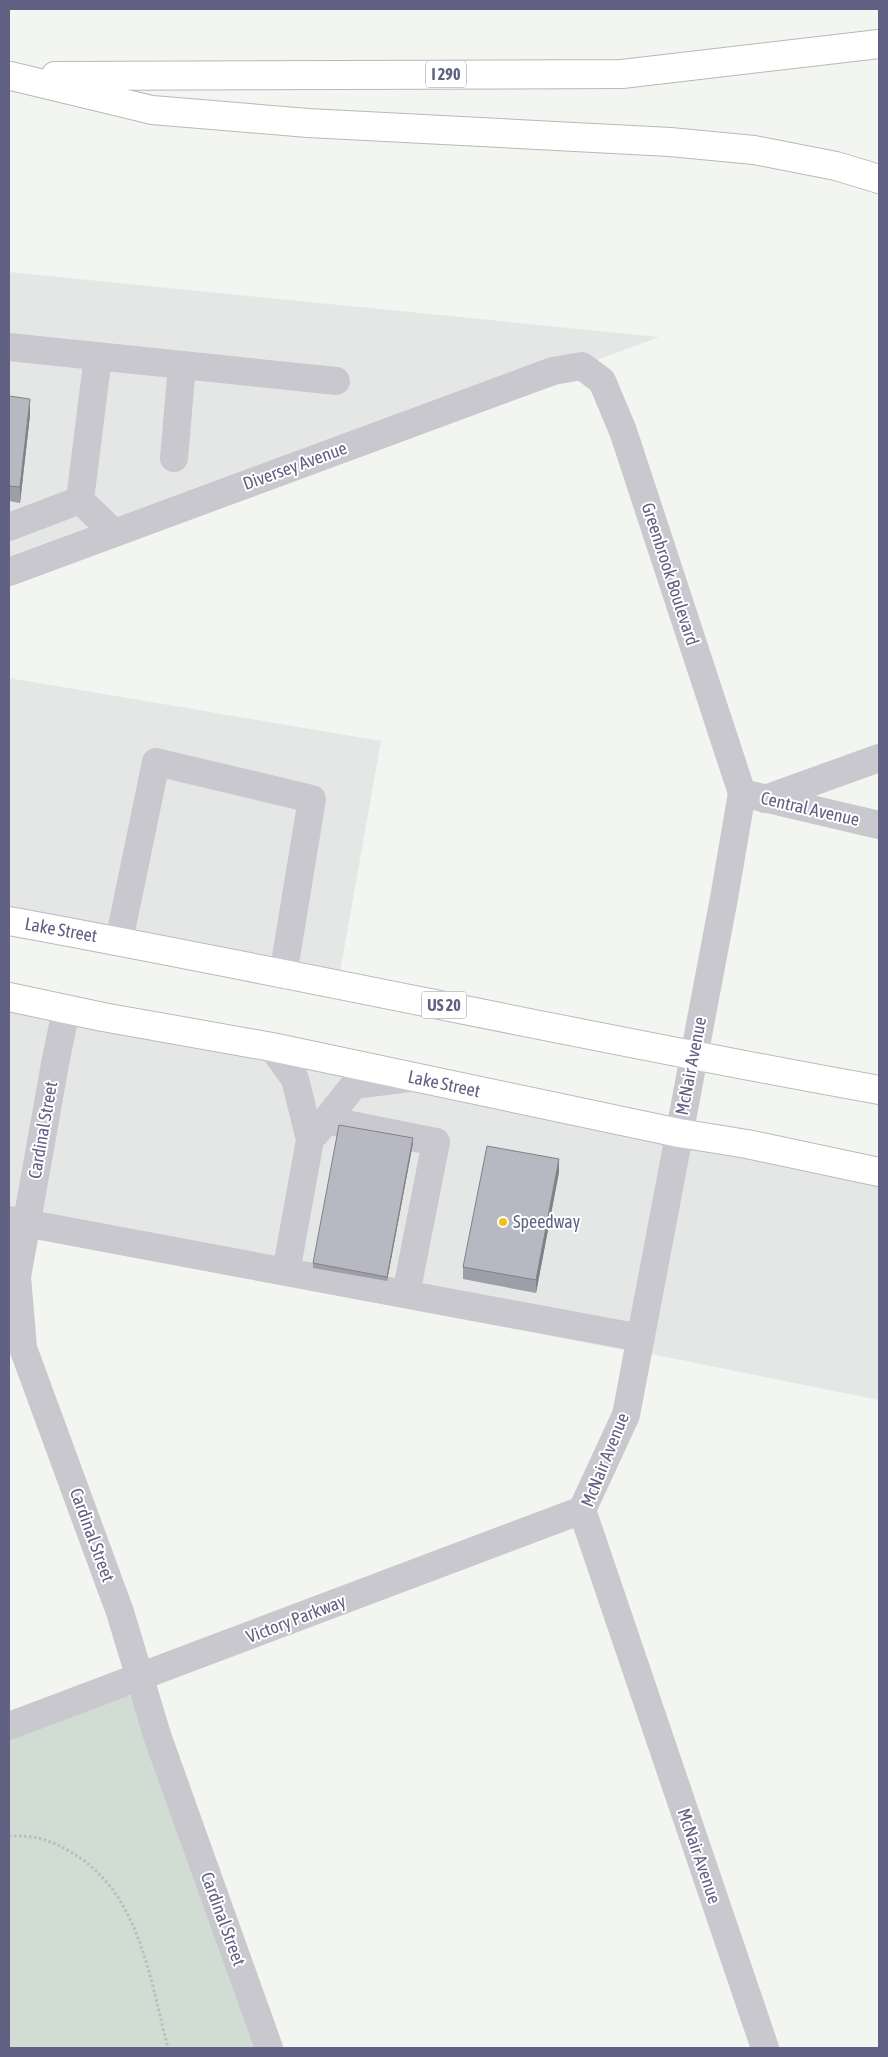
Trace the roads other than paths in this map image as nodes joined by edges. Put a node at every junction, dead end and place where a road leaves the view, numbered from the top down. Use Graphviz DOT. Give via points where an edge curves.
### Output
graph roads {
  1 [pos="879,44"];
  2 [pos="10,76"];
  3 [pos="879,179"];
  4 [pos="9,347"];
  5 [pos="98,356"];
  6 [pos="182,365"];
  7 [pos="582,366"];
  8 [pos="336,381"];
  9 [pos="174,458"];
  10 [pos="80,500"];
  11 [pos="9,527"];
  12 [pos="114,533"];
  13 [pos="9,572"];
  14 [pos="879,758"];
  15 [pos="753,796"];
  16 [pos="879,825"];
  17 [pos="9,921"];
  18 [pos="119,941"];
  19 [pos="284,974"];
  20 [pos="9,997"];
  21 [pos="66,1010"];
  22 [pos="272,1047"];
  23 [pos="693,1056"];
  24 [pos="411,1078"];
  25 [pos="879,1090"];
  26 [pos="318,1130"];
  27 [pos="679,1133"];
  28 [pos="879,1172"];
  29 [pos="18,1222"];
  30 [pos="286,1272"];
  31 [pos="406,1294"];
  32 [pos="641,1338"];
  33 [pos="582,1510"];
  34 [pos="140,1678"];
  35 [pos="9,1726"];
  36 [pos="269,2048"];
  37 [pos="765,2048"];
  1 -- 2 [label="main road, I 290" via="622,74"];
  2 -- 3 [label="main road" via="152,110 308,123 670,142 754,150 836,166"];
  4 -- 5 [label="street"];
  5 -- 6 [label="street"];
  5 -- 10 [label="street"];
  6 -- 8 [label="street"];
  6 -- 9 [label="street"];
  7 -- 12 [label="street, Diversey Avenue" via="553,371"];
  7 -- 15 [label="street, Greenbrook Boulevard" via="602,381 622,426"];
  10 -- 11 [label="street"];
  10 -- 12 [label="street"];
  12 -- 13 [label="street, Diversey Avenue"];
  14 -- 15 [label="street"];
  15 -- 16 [label="street, Central Avenue"];
  15 -- 23 [label="street, McNair Avenue" via="724,898"];
  17 -- 18 [label="main road, Lake Street / US 20"];
  18 -- 19 [label="main road, Lake Street / US 20"];
  18 -- 19 [label="street" via="156,762 312,799"];
  19 -- 23 [label="main road, Lake Street / US 20"];
  20 -- 21 [label="main road, Lake Street"];
  21 -- 22 [label="main road, Lake Street"];
  21 -- 29 [label="street, Cardinal Street"];
  22 -- 24 [label="main road, Lake Street"];
  22 -- 26 [label="street" via="295,1079"];
  23 -- 25 [label="main road, Lake Street / US 20"];
  23 -- 27 [label="street, McNair Avenue"];
  24 -- 26 [label="street" via="354,1085"];
  24 -- 27 [label="main road, Lake Street"];
  26 -- 30 [label="street"];
  26 -- 31 [label="street" via="436,1142"];
  27 -- 28 [label="main road, Lake Street"];
  27 -- 32 [label="street, McNair Avenue"];
  29 -- 30 [label="street"];
  29 -- 34 [label="street, Cardinal Street" via="17,1277 23,1348 120,1612"];
  30 -- 31 [label="street"];
  31 -- 32 [label="street"];
  32 -- 33 [label="street, McNair Avenue" via="626,1415"];
  33 -- 34 [label="street, Victory Parkway"];
  33 -- 37 [label="street, McNair Avenue"];
  34 -- 35 [label="street, Victory Parkway"];
  34 -- 36 [label="street, Cardinal Street" via="158,1738"];
}
